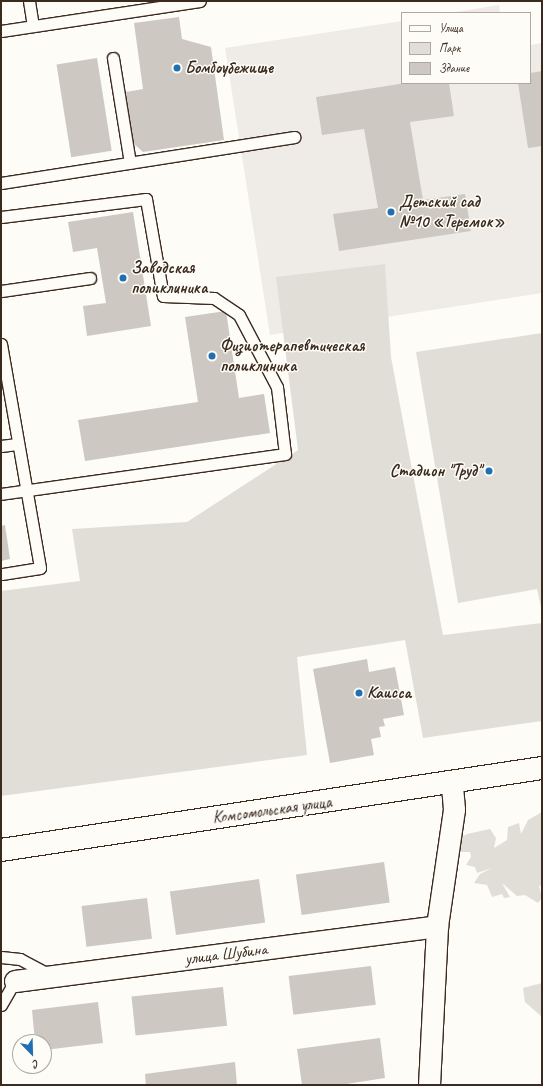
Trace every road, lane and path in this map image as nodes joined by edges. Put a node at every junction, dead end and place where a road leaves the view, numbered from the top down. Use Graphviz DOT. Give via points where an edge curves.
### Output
graph roads {
  1 [pos="29,1"];
  2 [pos="200,1"];
  3 [pos="33,26"];
  4 [pos="1,31"];
  5 [pos="113,58"];
  6 [pos="294,137"];
  7 [pos="130,163"];
  8 [pos="1,183"];
  9 [pos="1,217"];
  10 [pos="90,278"];
  11 [pos="1,291"];
  12 [pos="1,344"];
  13 [pos="17,444"];
  14 [pos="1,446"];
  15 [pos="27,490"];
  16 [pos="1,494"];
  17 [pos="1,574"];
  18 [pos="542,768"];
  19 [pos="452,784"];
  20 [pos="1,850"];
  21 [pos="437,926"];
  22 [pos="1,957"];
  23 [pos="52,976"];
  24 [pos="15,981"];
  25 [pos="1,1005"];
  26 [pos="429,1085"];
  1 -- 3 [label="lane"];
  2 -- 3 [label="lane"];
  3 -- 4 [label="lane"];
  5 -- 7 [label="lane"];
  6 -- 7 [label="lane"];
  7 -- 8 [label="lane"];
  9 -- 15 [label="lane" via="146,199 163,296 214,298 239,315 277,387 285,454"];
  10 -- 11 [label="lane"];
  12 -- 13 [label="lane"];
  13 -- 14 [label="lane"];
  13 -- 15 [label="lane"];
  15 -- 16 [label="lane"];
  15 -- 17 [label="lane" via="40,568"];
  18 -- 19 [label="street, Комсомольская улица"];
  19 -- 20 [label="street, Комсомольская улица"];
  19 -- 21 [label="street" via="454,809"];
  21 -- 23 [label="street, улица Шубина"];
  21 -- 26 [label="street"];
  22 -- 23 [label="lane" via="20,959"];
  23 -- 24 [label="street, улица Шубина"];
  24 -- 25 [label="lane"];
}
